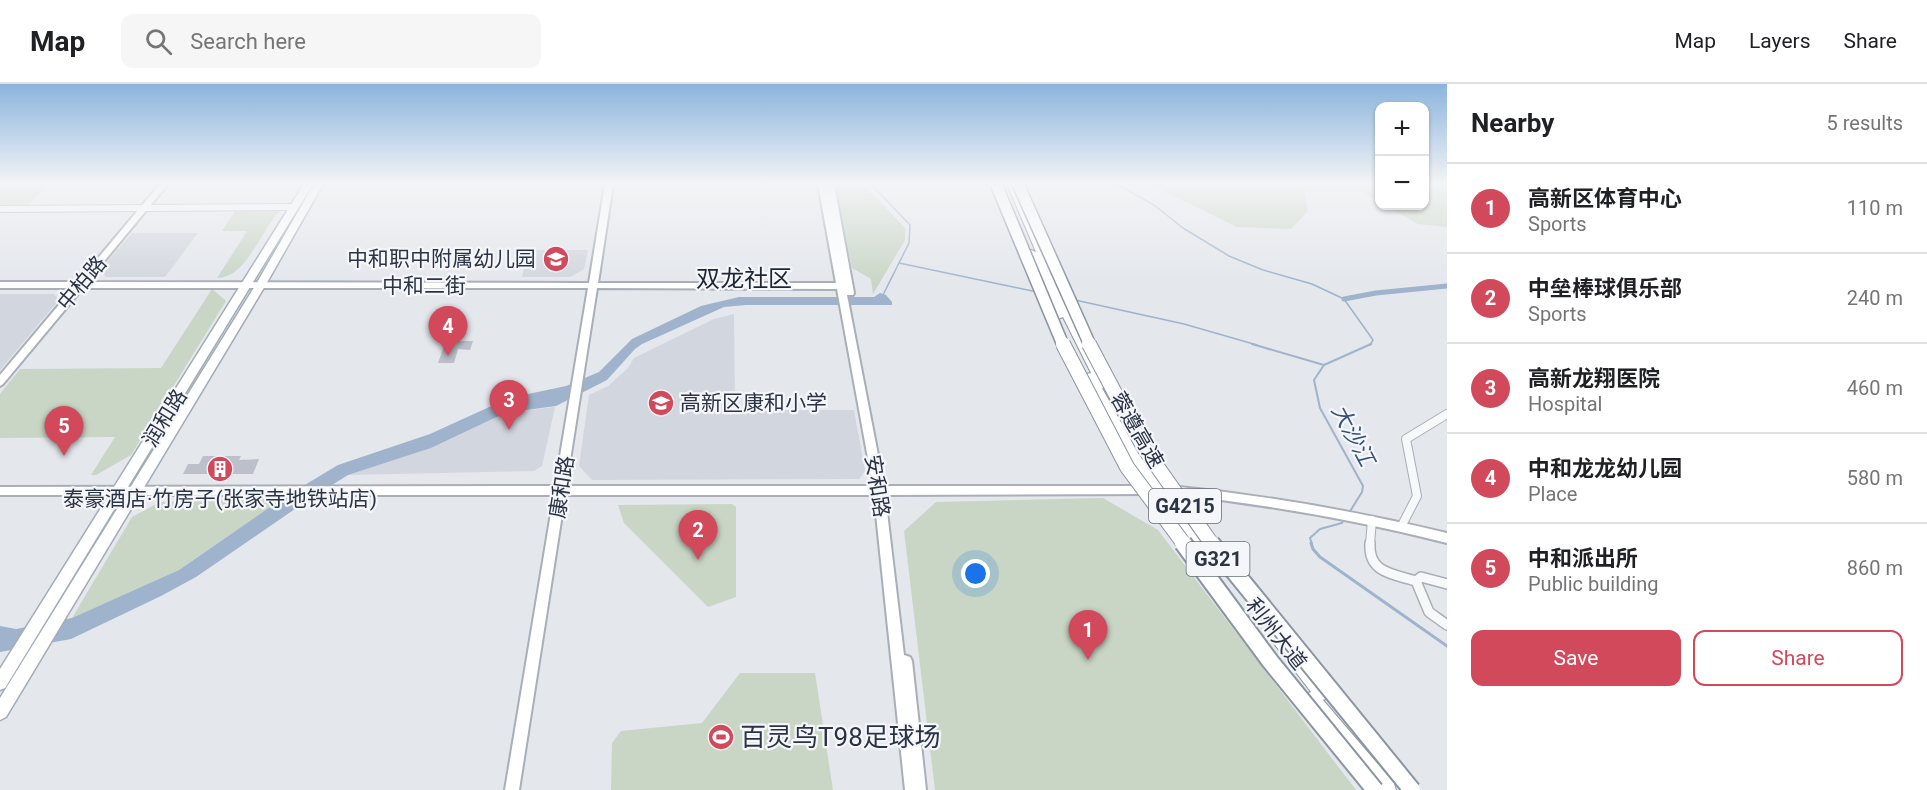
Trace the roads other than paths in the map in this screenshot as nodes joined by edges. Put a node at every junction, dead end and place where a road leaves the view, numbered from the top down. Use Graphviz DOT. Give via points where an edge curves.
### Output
graph roads {
  1 [pos="137,217"];
  2 [pos="290,217"];
  3 [pos="298,217"];
  4 [pos="604,217"];
  5 [pos="829,217"];
  6 [pos="835,217"];
  7 [pos="1010,217"];
  8 [pos="1018,217"];
  9 [pos="1024,217"];
  10 [pos="1032,217"];
  11 [pos="0,283"];
  12 [pos="81,284"];
  13 [pos="255,284"];
  14 [pos="593,285"];
  15 [pos="844,285"];
  16 [pos="1050,287"];
  17 [pos="0,381"];
  18 [pos="1447,414"];
  19 [pos="882,490"];
  20 [pos="1162,490"];
  21 [pos="0,491"];
  22 [pos="118,491"];
  23 [pos="135,491"];
  24 [pos="561,491"];
  25 [pos="1366,518"];
  26 [pos="1401,527"];
  27 [pos="1447,538"];
  28 [pos="1416,581"];
  29 [pos="1447,584"];
  30 [pos="1447,625"];
  31 [pos="0,683"];
  32 [pos="0,712"];
  33 [pos="512,790"];
  34 [pos="912,790"];
  35 [pos="919,790"];
  36 [pos="1375,790"];
  37 [pos="1387,790"];
  38 [pos="1403,790"];
  39 [pos="1412,790"];
  1 -- 12 [label="street, 中柏路"];
  2 -- 13 [label="main road, 润和路"];
  3 -- 13 [label="main road, 润和路"];
  4 -- 14 [label="street, 康和路"];
  5 -- 15 [label="street, 安和路"];
  6 -- 15 [label="street, 安和路"];
  7 -- 36 [label="highway, 蓉遵高速 / G4215, bridge" via="1059,337 1127,466 1270,661"];
  8 -- 16 [label="highway, 利州大道 / G321"];
  9 -- 16 [label="highway, 利州大道 / G321"];
  10 -- 39 [label="highway, 蓉遵高速 / G4215, bridge" via="1082,330 1144,447 1212,544"];
  11 -- 12 [label="street, 中和二街"];
  12 -- 13 [label="street, 中和二街"];
  12 -- 17 [label="street, 中柏路"];
  13 -- 14 [label="street, 中和二街"];
  13 -- 22 [label="main road, 润和路"];
  13 -- 23 [label="main road, 润和路"];
  14 -- 15 [label="street, 中和二街"];
  14 -- 24 [label="street, 康和路"];
  15 -- 19 [label="street, 安和路"];
  16 -- 20 [label="highway, 利州大道 / G321"];
  18 -- 26 [label="street" via="1406,439 1417,496"];
  19 -- 20 [label="street"];
  19 -- 24 [label="street"];
  19 -- 34 [label="street, 安和路"];
  19 -- 35 [label="street, 安和路"];
  20 -- 25 [label="street" via="1269,500"];
  20 -- 37 [label="highway, 利州大道 / G321" via="1278,659"];
  20 -- 38 [label="highway, 利州大道 / G321" via="1292,657"];
  21 -- 22 [label="street"];
  22 -- 23 [label="street"];
  22 -- 31 [label="main road, 润和路"];
  23 -- 24 [label="street"];
  23 -- 32 [label="main road, 润和路"];
  24 -- 33 [label="street, 康和路"];
  25 -- 26 [label="street"];
  25 -- 28 [label="street" via="1371,561 1377,568"];
  26 -- 27 [label="street"];
  28 -- 29 [label="street" via="1421,577"];
  28 -- 30 [label="street" via="1429,612"];
}
